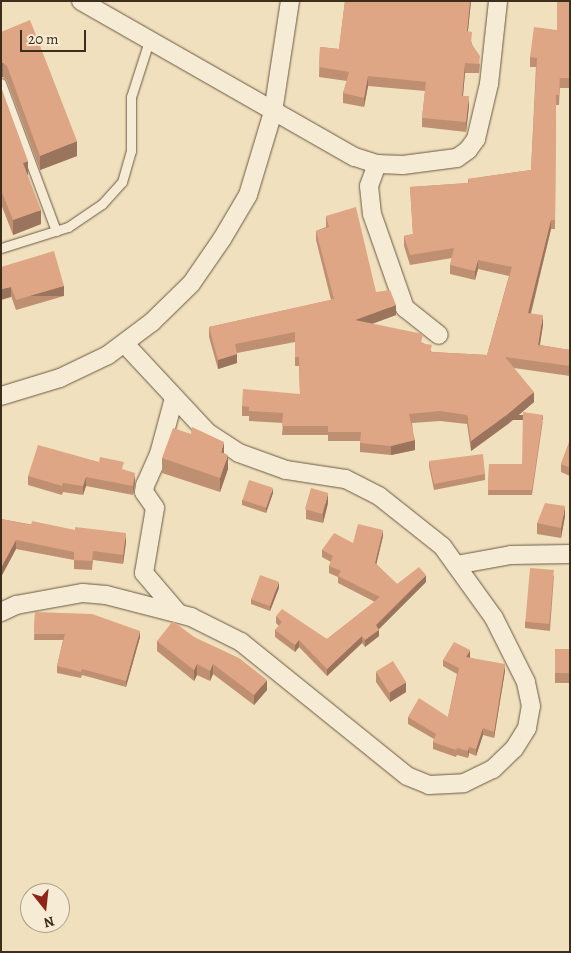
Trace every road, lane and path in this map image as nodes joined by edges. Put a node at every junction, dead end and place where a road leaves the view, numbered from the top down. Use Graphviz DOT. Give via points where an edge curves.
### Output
graph roads {
  1 [pos="81,1"];
  2 [pos="290,1"];
  3 [pos="498,1"];
  4 [pos="149,41"];
  5 [pos="1,83"];
  6 [pos="273,112"];
  7 [pos="377,164"];
  8 [pos="56,231"];
  9 [pos="1,248"];
  10 [pos="440,335"];
  11 [pos="125,344"];
  12 [pos="1,396"];
  13 [pos="174,398"];
  14 [pos="570,554"];
  15 [pos="456,565"];
  16 [pos="1,612"];
  17 [pos="178,613"];
  1 -- 4 [label="street"];
  2 -- 6 [label="street"];
  3 -- 7 [label="street" via="482,124 468,150 456,158 403,165"];
  4 -- 6 [label="street" via="250,95"];
  4 -- 8 [label="lane" via="131,97 130,151 122,182 87,216"];
  5 -- 8 [label="lane"];
  6 -- 7 [label="street" via="355,157"];
  6 -- 11 [label="street" via="248,195 222,239 190,284"];
  7 -- 10 [label="street" via="369,186 372,214 405,308"];
  8 -- 9 [label="lane"];
  11 -- 12 [label="street" via="87,368"];
  11 -- 13 [label="street"];
  13 -- 15 [label="street" via="207,432 239,452 286,470 345,479 379,496 435,540"];
  13 -- 17 [label="street" via="159,454 145,485 144,492 155,508 144,573"];
  14 -- 15 [label="street" via="511,555"];
  15 -- 17 [label="street" via="494,618 526,682 531,706 528,728 514,749 493,769 464,783 429,785 407,776 241,642 217,628"];
  16 -- 17 [label="street" via="16,605 84,593 106,595"];
}
